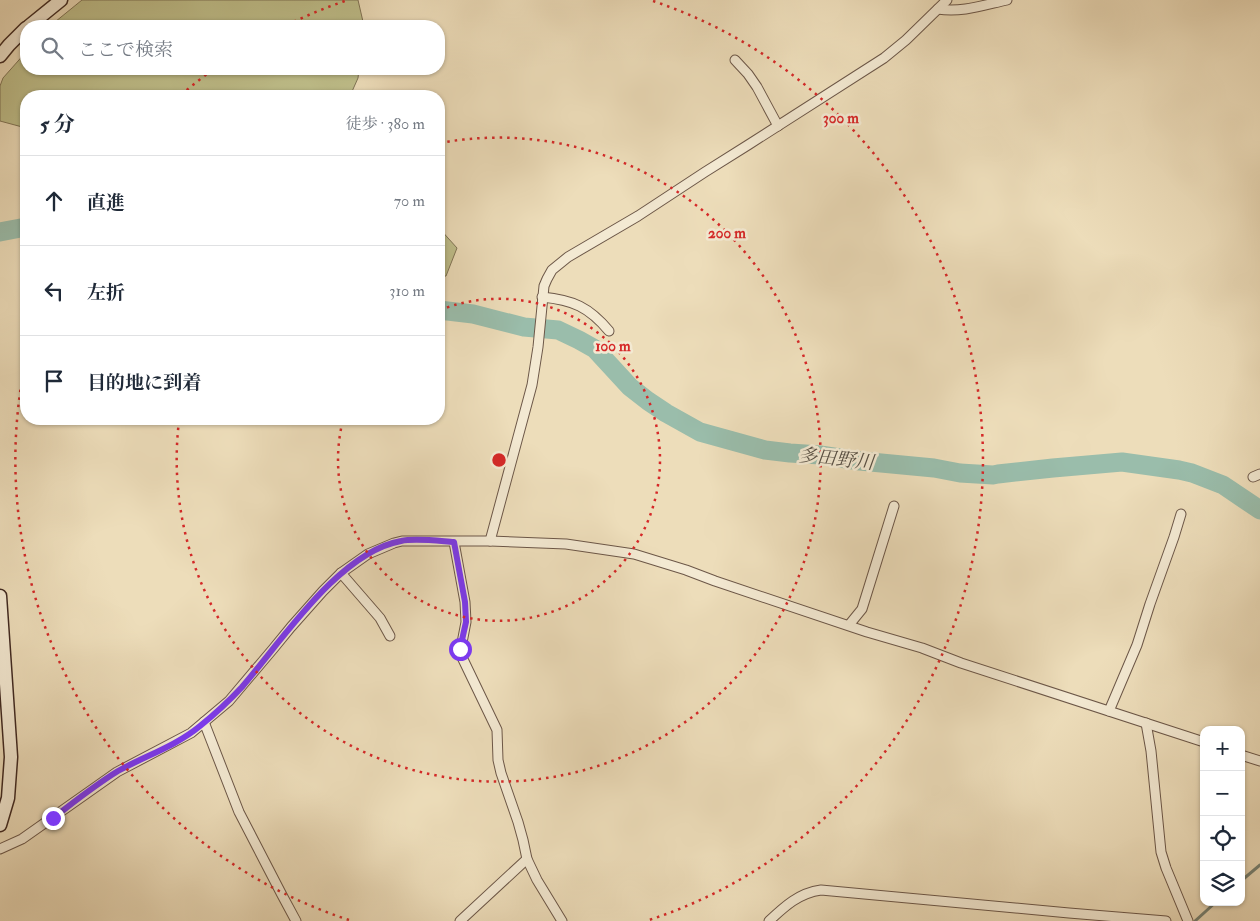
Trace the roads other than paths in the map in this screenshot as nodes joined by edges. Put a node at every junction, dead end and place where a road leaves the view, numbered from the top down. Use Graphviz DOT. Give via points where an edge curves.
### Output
graph roads {
  1 [pos="61,0"];
  2 [pos="947,0"];
  3 [pos="1007,0"];
  4 [pos="938,9"];
  5 [pos="37,20"];
  6 [pos="20,34"];
  7 [pos="0,56"];
  8 [pos="735,60"];
  9 [pos="778,126"];
  10 [pos="542,300"];
  11 [pos="609,332"];
  12 [pos="894,506"];
  13 [pos="1181,514"];
  14 [pos="490,541"];
  15 [pos="454,542"];
  16 [pos="341,573"];
  17 [pos="0,596"];
  18 [pos="849,625"];
  19 [pos="390,636"];
  20 [pos="1109,711"];
  21 [pos="204,722"];
  22 [pos="1146,723"];
  23 [pos="1200,741"];
  24 [pos="1245,756"];
  25 [pos="1260,761"];
  26 [pos="0,825"];
  27 [pos="0,849"];
  28 [pos="527,859"];
  29 [pos="296,921"];
  30 [pos="460,921"];
  31 [pos="562,921"];
  32 [pos="769,921"];
  33 [pos="1166,921"];
  34 [pos="1188,921"];
  1 -- 5 [label="street"];
  2 -- 4 [label="street"];
  3 -- 4 [label="street" via="961,10"];
  4 -- 9 [label="street" via="884,58"];
  6 -- 7 [label="street"];
  8 -- 9 [label="street" via="757,87"];
  9 -- 10 [label="street" via="568,257 552,270 544,286"];
  10 -- 11 [label="street" via="555,298 575,303 594,315"];
  10 -- 14 [label="street" via="532,385"];
  12 -- 18 [label="street" via="862,609"];
  13 -- 20 [label="street" via="1137,645"];
  14 -- 15 [label="street"];
  14 -- 18 [label="street" via="566,544 634,554"];
  15 -- 16 [label="street" via="394,543 368,554"];
  15 -- 28 [label="street" via="465,602 466,622 460,652 497,730 501,773"];
  16 -- 19 [label="street" via="380,618"];
  16 -- 21 [label="street" via="235,694"];
  17 -- 26 [label="street" via="11,758 8,798"];
  18 -- 20 [label="street"];
  20 -- 22 [label="street"];
  21 -- 27 [label="street" via="191,733 117,772 22,839"];
  21 -- 29 [label="street" via="239,812"];
  22 -- 23 [label="street"];
  22 -- 34 [label="street" via="1162,852"];
  24 -- 25 [label="street"];
  28 -- 30 [label="street"];
  28 -- 31 [label="street"];
  32 -- 33 [label="street" via="793,900 821,890"];
}
